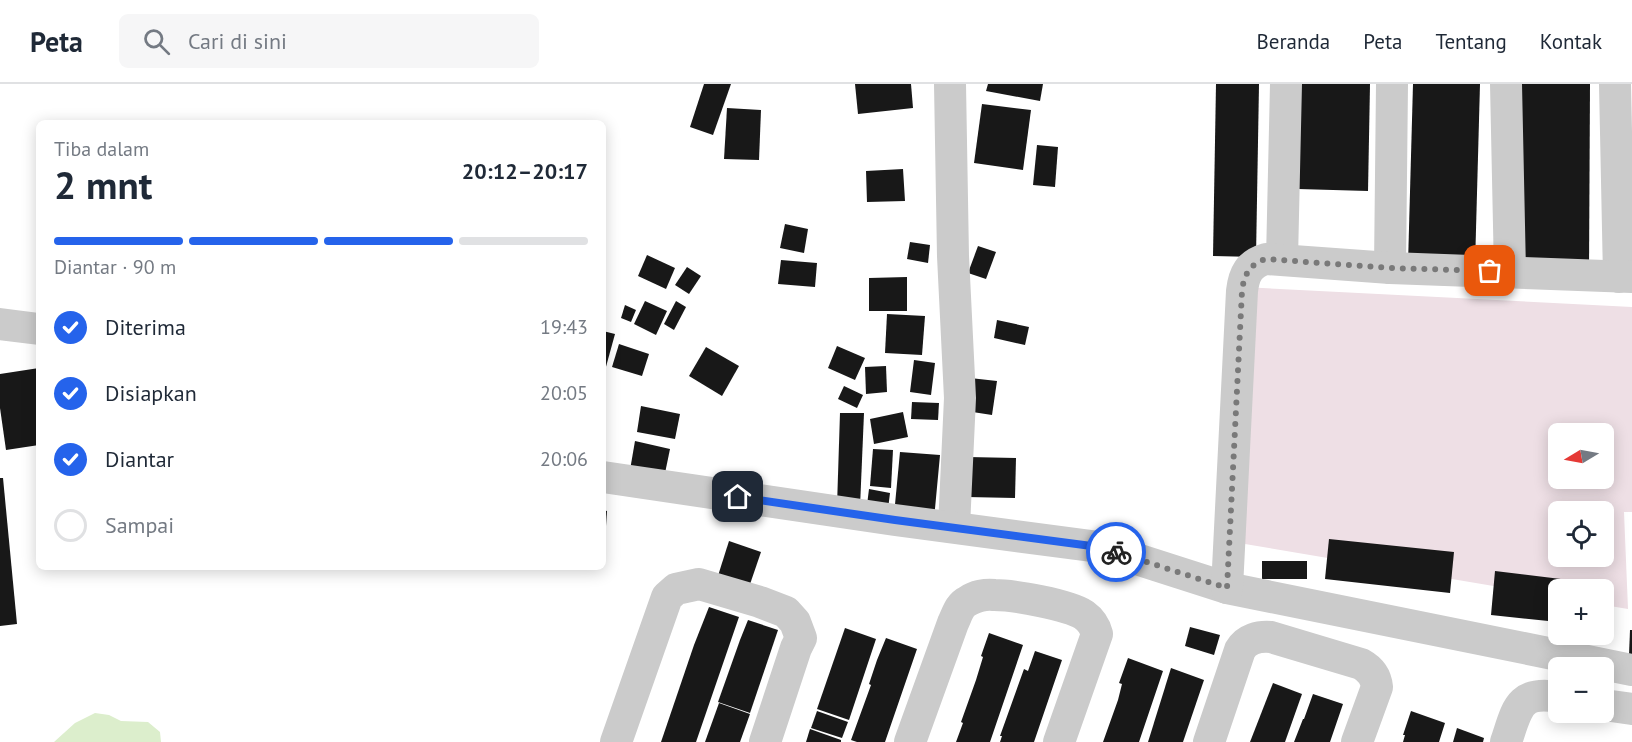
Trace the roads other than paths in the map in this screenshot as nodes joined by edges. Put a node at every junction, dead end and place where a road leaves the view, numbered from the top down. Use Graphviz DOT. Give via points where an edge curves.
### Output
graph roads {
  1 [pos="950,84"];
  2 [pos="1286,84"];
  3 [pos="1392,84"];
  4 [pos="1506,84"];
  5 [pos="1616,84"];
  6 [pos="1624,168"];
  7 [pos="1282,259"];
  8 [pos="1390,268"];
  9 [pos="1510,272"];
  10 [pos="1625,277"];
  11 [pos="0,324"];
  12 [pos="36,328"];
  13 [pos="606,477"];
  14 [pos="954,526"];
  15 [pos="1227,588"];
  16 [pos="1632,670"];
  17 [pos="1548,696"];
  18 [pos="1614,706"];
  19 [pos="1632,709"];
  20 [pos="616,742"];
  21 [pos="765,742"];
  22 [pos="910,742"];
  23 [pos="1059,742"];
  24 [pos="1209,742"];
  25 [pos="1357,742"];
  26 [pos="1506,742"];
  1 -- 14 [label="street" via="960,398"];
  2 -- 7 [label="street"];
  3 -- 8 [label="street"];
  4 -- 9 [label="street"];
  5 -- 6 [label="street"];
  6 -- 10 [label="street"];
  7 -- 8 [label="street"];
  7 -- 15 [label="street" via="1256,262 1243,282"];
  8 -- 9 [label="street"];
  9 -- 10 [label="street"];
  11 -- 12 [label="street"];
  13 -- 14 [label="street"];
  14 -- 15 [label="street" via="1099,547"];
  15 -- 16 [label="street"];
  17 -- 26 [label="street" via="1525,701 1517,710"];
  18 -- 19 [label="street"];
  20 -- 21 [label="street" via="667,597 676,589 699,584 786,612 795,622 801,638"];
  22 -- 23 [label="street" via="961,605 993,594 1046,602 1079,612 1096,629"];
  24 -- 25 [label="street" via="1240,650 1247,642 1264,636 1368,668 1377,687"];
}
